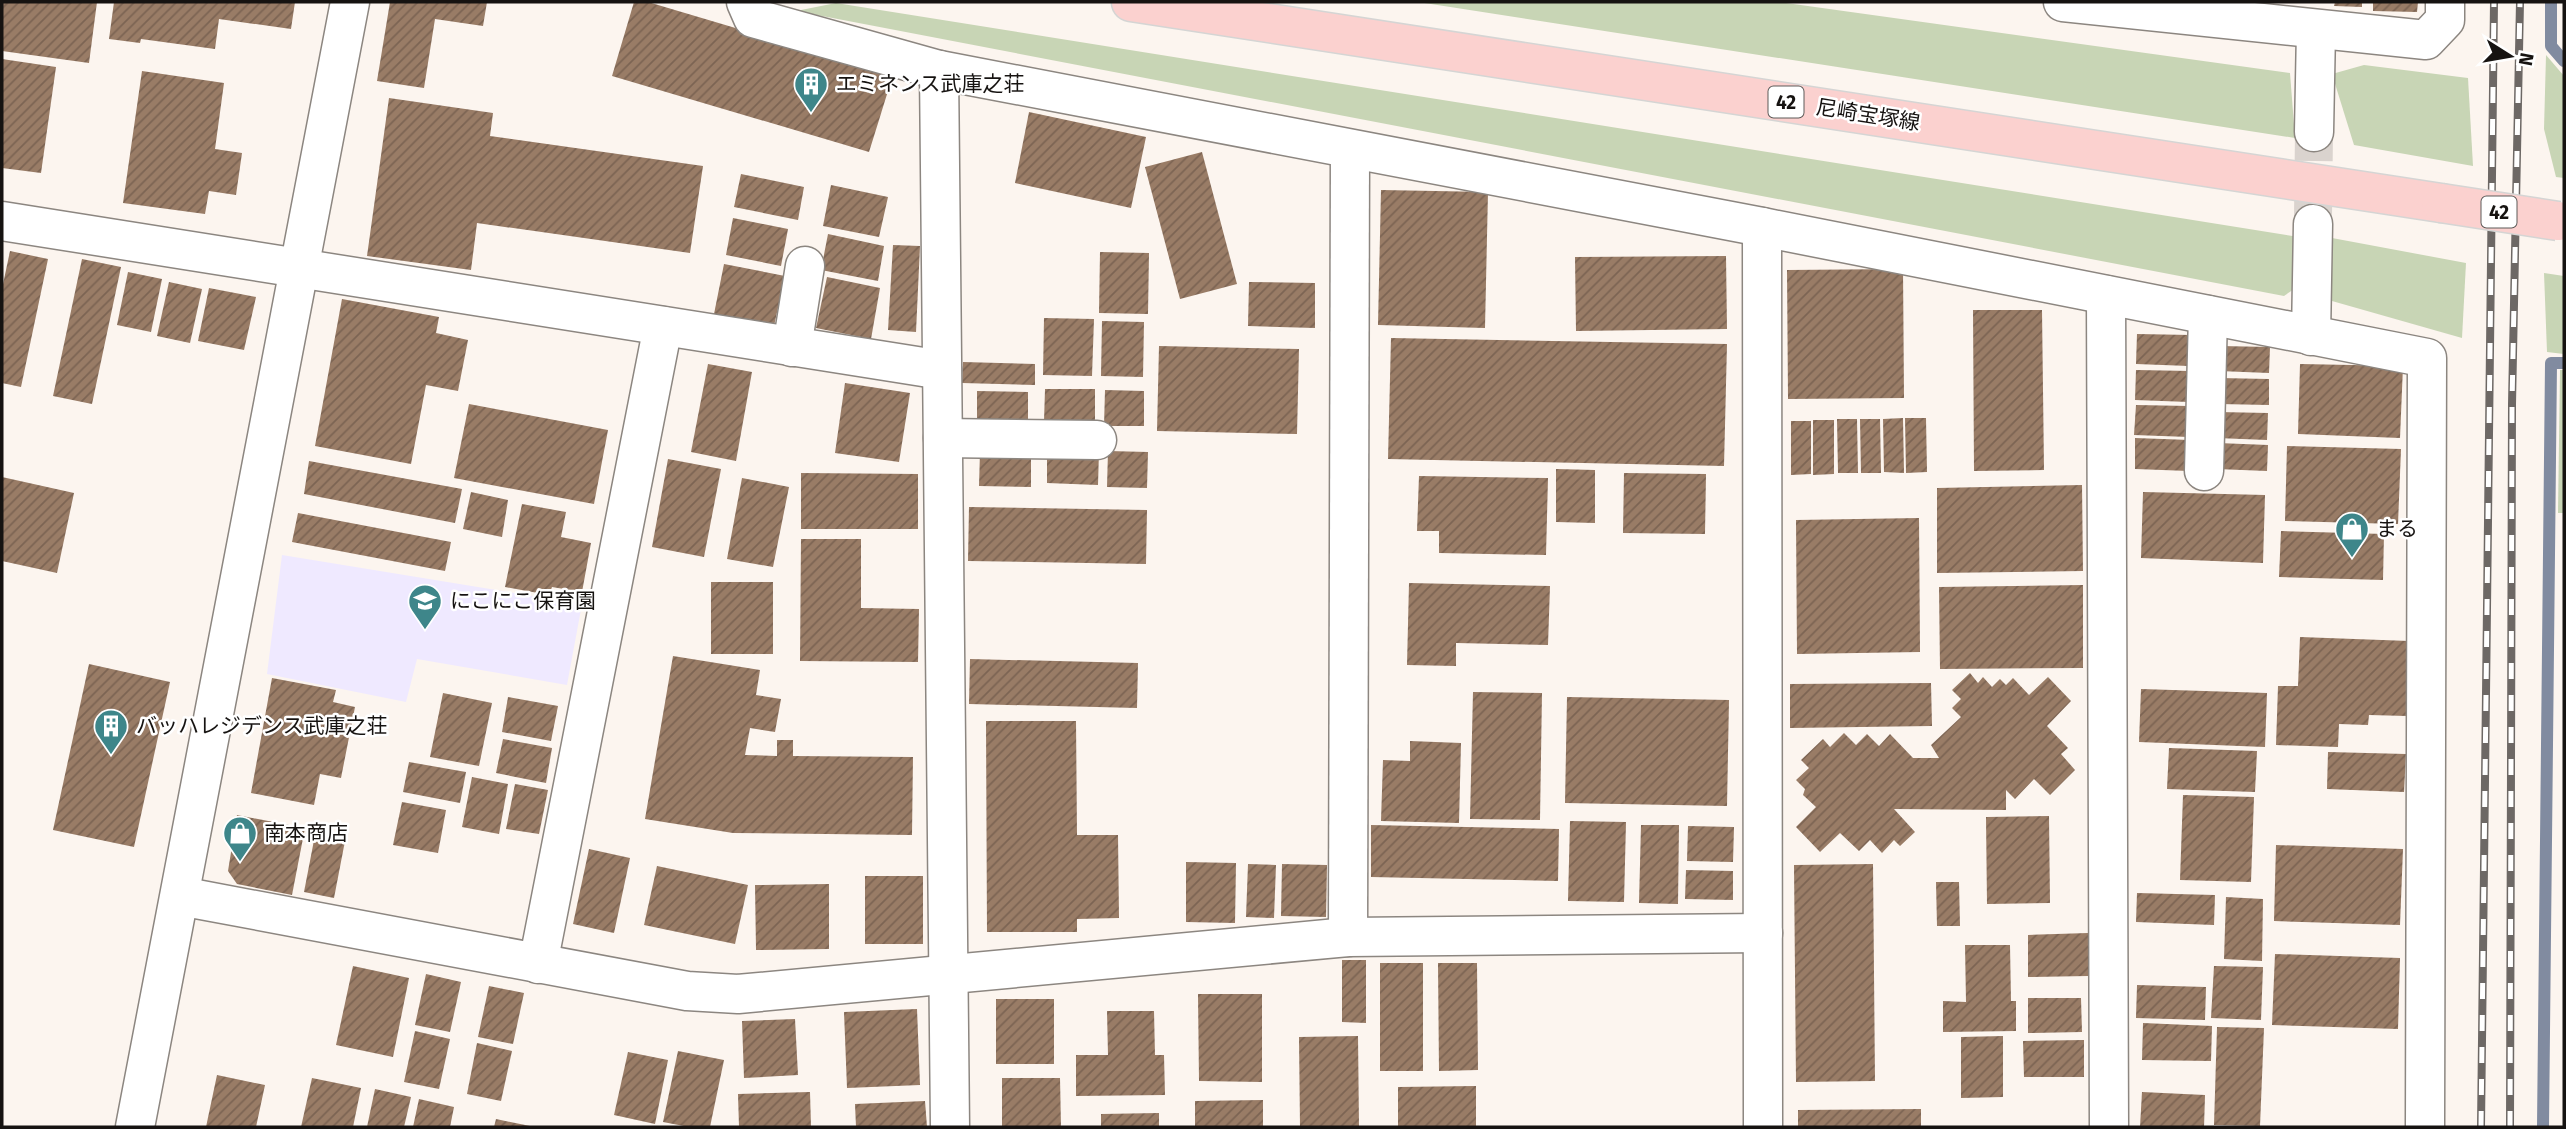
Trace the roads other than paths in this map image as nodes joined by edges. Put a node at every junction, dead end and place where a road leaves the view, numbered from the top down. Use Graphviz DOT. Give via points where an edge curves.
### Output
graph roads {
  1 [pos="350,2"];
  2 [pos="746,2"];
  3 [pos="1131,2"];
  4 [pos="2063,2"];
  5 [pos="2445,2"];
  6 [pos="2168,8"];
  7 [pos="2316,30"];
  8 [pos="939,70"];
  9 [pos="2314,132"];
  10 [pos="1350,149"];
  11 [pos="2,221"];
  12 [pos="2561,221"];
  13 [pos="2313,224"];
  14 [pos="1762,227"];
  15 [pos="805,266"];
  16 [pos="300,268"];
  17 [pos="2106,295"];
  18 [pos="2208,315"];
  19 [pos="663,327"];
  20 [pos="2311,336"];
  21 [pos="792,347"];
  22 [pos="942,370"];
  23 [pos="943,438"];
  24 [pos="1097,440"];
  25 [pos="2204,471"];
  26 [pos="180,895"];
  27 [pos="1763,933"];
  28 [pos="1348,937"];
  29 [pos="537,964"];
  30 [pos="949,974"];
  31 [pos="135,1127"];
  32 [pos="950,1127"];
  33 [pos="1763,1127"];
  34 [pos="2109,1127"];
  35 [pos="2425,1127"];
  1 -- 16 [label="street"];
  2 -- 8 [label="street" via="753,18"];
  3 -- 12 [label="main road, 尼崎宝塚線 / 42, bridge"];
  4 -- 6 [label="street"];
  5 -- 7 [label="street" via="2445,20 2426,40"];
  6 -- 7 [label="street"];
  7 -- 9 [label="street"];
  8 -- 10 [label="street"];
  8 -- 22 [label="street"];
  10 -- 14 [label="street"];
  10 -- 28 [label="street"];
  11 -- 16 [label="street"];
  13 -- 20 [label="street"];
  14 -- 17 [label="street"];
  14 -- 27 [label="street"];
  15 -- 21 [label="street"];
  16 -- 19 [label="street"];
  16 -- 26 [label="street"];
  17 -- 18 [label="street"];
  17 -- 34 [label="street"];
  18 -- 20 [label="street"];
  18 -- 25 [label="street"];
  19 -- 21 [label="street"];
  19 -- 29 [label="street"];
  20 -- 35 [label="street" via="2427,358"];
  21 -- 22 [label="street"];
  22 -- 23 [label="street"];
  23 -- 24 [label="street"];
  23 -- 30 [label="street"];
  26 -- 29 [label="street"];
  26 -- 31 [label="street"];
  27 -- 28 [label="street"];
  27 -- 33 [label="street"];
  28 -- 30 [label="street"];
  29 -- 30 [label="street" via="687,991 738,994"];
  30 -- 32 [label="street"];
}
